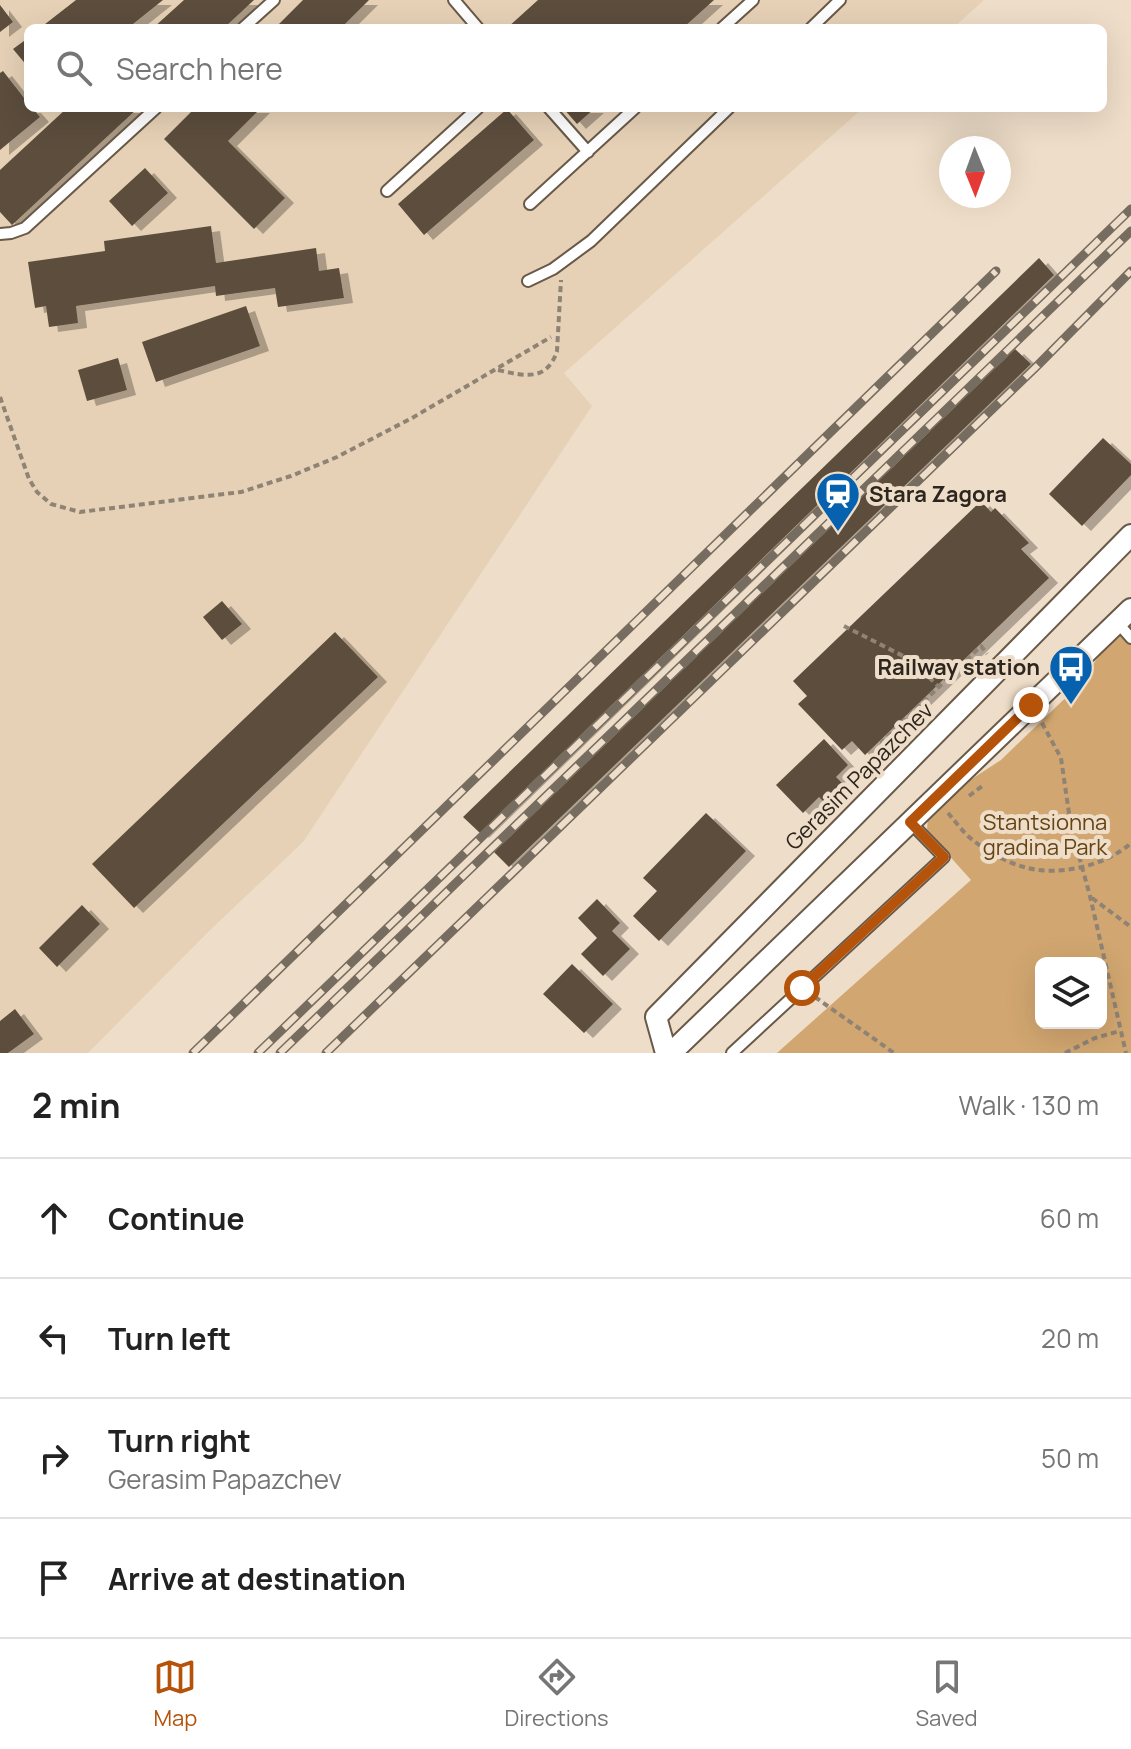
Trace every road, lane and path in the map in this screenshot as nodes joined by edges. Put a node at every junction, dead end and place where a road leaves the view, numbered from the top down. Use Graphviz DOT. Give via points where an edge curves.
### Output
graph roads {
  1 [pos="274,0"];
  2 [pos="454,0"];
  3 [pos="753,0"];
  4 [pos="840,0"];
  5 [pos="247,24"];
  6 [pos="475,24"];
  7 [pos="726,24"];
  8 [pos="815,24"];
  9 [pos="152,112"];
  10 [pos="474,112"];
  11 [pos="553,112"];
  12 [pos="631,112"];
  13 [pos="725,112"];
  14 [pos="588,152"];
  15 [pos="387,191"];
  16 [pos="530,204"];
  17 [pos="0,234"];
  18 [pos="562,263"];
  19 [pos="528,281"];
  20 [pos="551,337"];
  21 [pos="496,369"];
  22 [pos="0,397"];
  23 [pos="1131,535"];
  24 [pos="1126,623"];
  25 [pos="844,626"];
  26 [pos="999,668"];
  27 [pos="939,687"];
  28 [pos="1031,705"];
  29 [pos="882,742"];
  30 [pos="948,813"];
  31 [pos="910,822"];
  32 [pos="1131,843"];
  33 [pos="1083,867"];
  34 [pos="1090,896"];
  35 [pos="1131,927"];
  36 [pos="802,988"];
  37 [pos="1120,1031"];
  38 [pos="668,1053"];
  39 [pos="732,1053"];
  40 [pos="894,1053"];
  41 [pos="1065,1053"];
  42 [pos="1126,1053"];
  1 -- 5 [label="lane"];
  2 -- 6 [label="lane"];
  3 -- 7 [label="lane"];
  4 -- 8 [label="lane"];
  9 -- 17 [label="lane" via="25,228"];
  10 -- 15 [label="lane"];
  11 -- 14 [label="lane"];
  12 -- 14 [label="lane"];
  13 -- 18 [label="lane"];
  14 -- 16 [label="lane"];
  18 -- 19 [label="lane"];
  18 -- 21 [label="path" via="554,362 537,374"];
  20 -- 21 [label="path"];
  21 -- 22 [label="path" via="412,418 291,476 241,492 80,512 51,504 37,492"];
  23 -- 26 [label="street, Gerasim Papazchev"];
  24 -- 28 [label="street"];
  25 -- 27 [label="path" via="911,660"];
  26 -- 27 [label="path" via="981,646"];
  26 -- 38 [label="street, Gerasim Papazchev" via="656,1017"];
  27 -- 29 [label="path"];
  28 -- 31 [label="street"];
  28 -- 33 [label="path" via="1061,758"];
  30 -- 33 [label="path" via="971,840 1026,868"];
  31 -- 36 [label="lane" via="944,857"];
  31 -- 38 [label="street"];
  32 -- 33 [label="path"];
  33 -- 34 [label="path"];
  34 -- 35 [label="path"];
  34 -- 37 [label="path"];
  36 -- 39 [label="lane"];
  36 -- 40 [label="path"];
  37 -- 41 [label="path"];
  37 -- 42 [label="path"];
}
